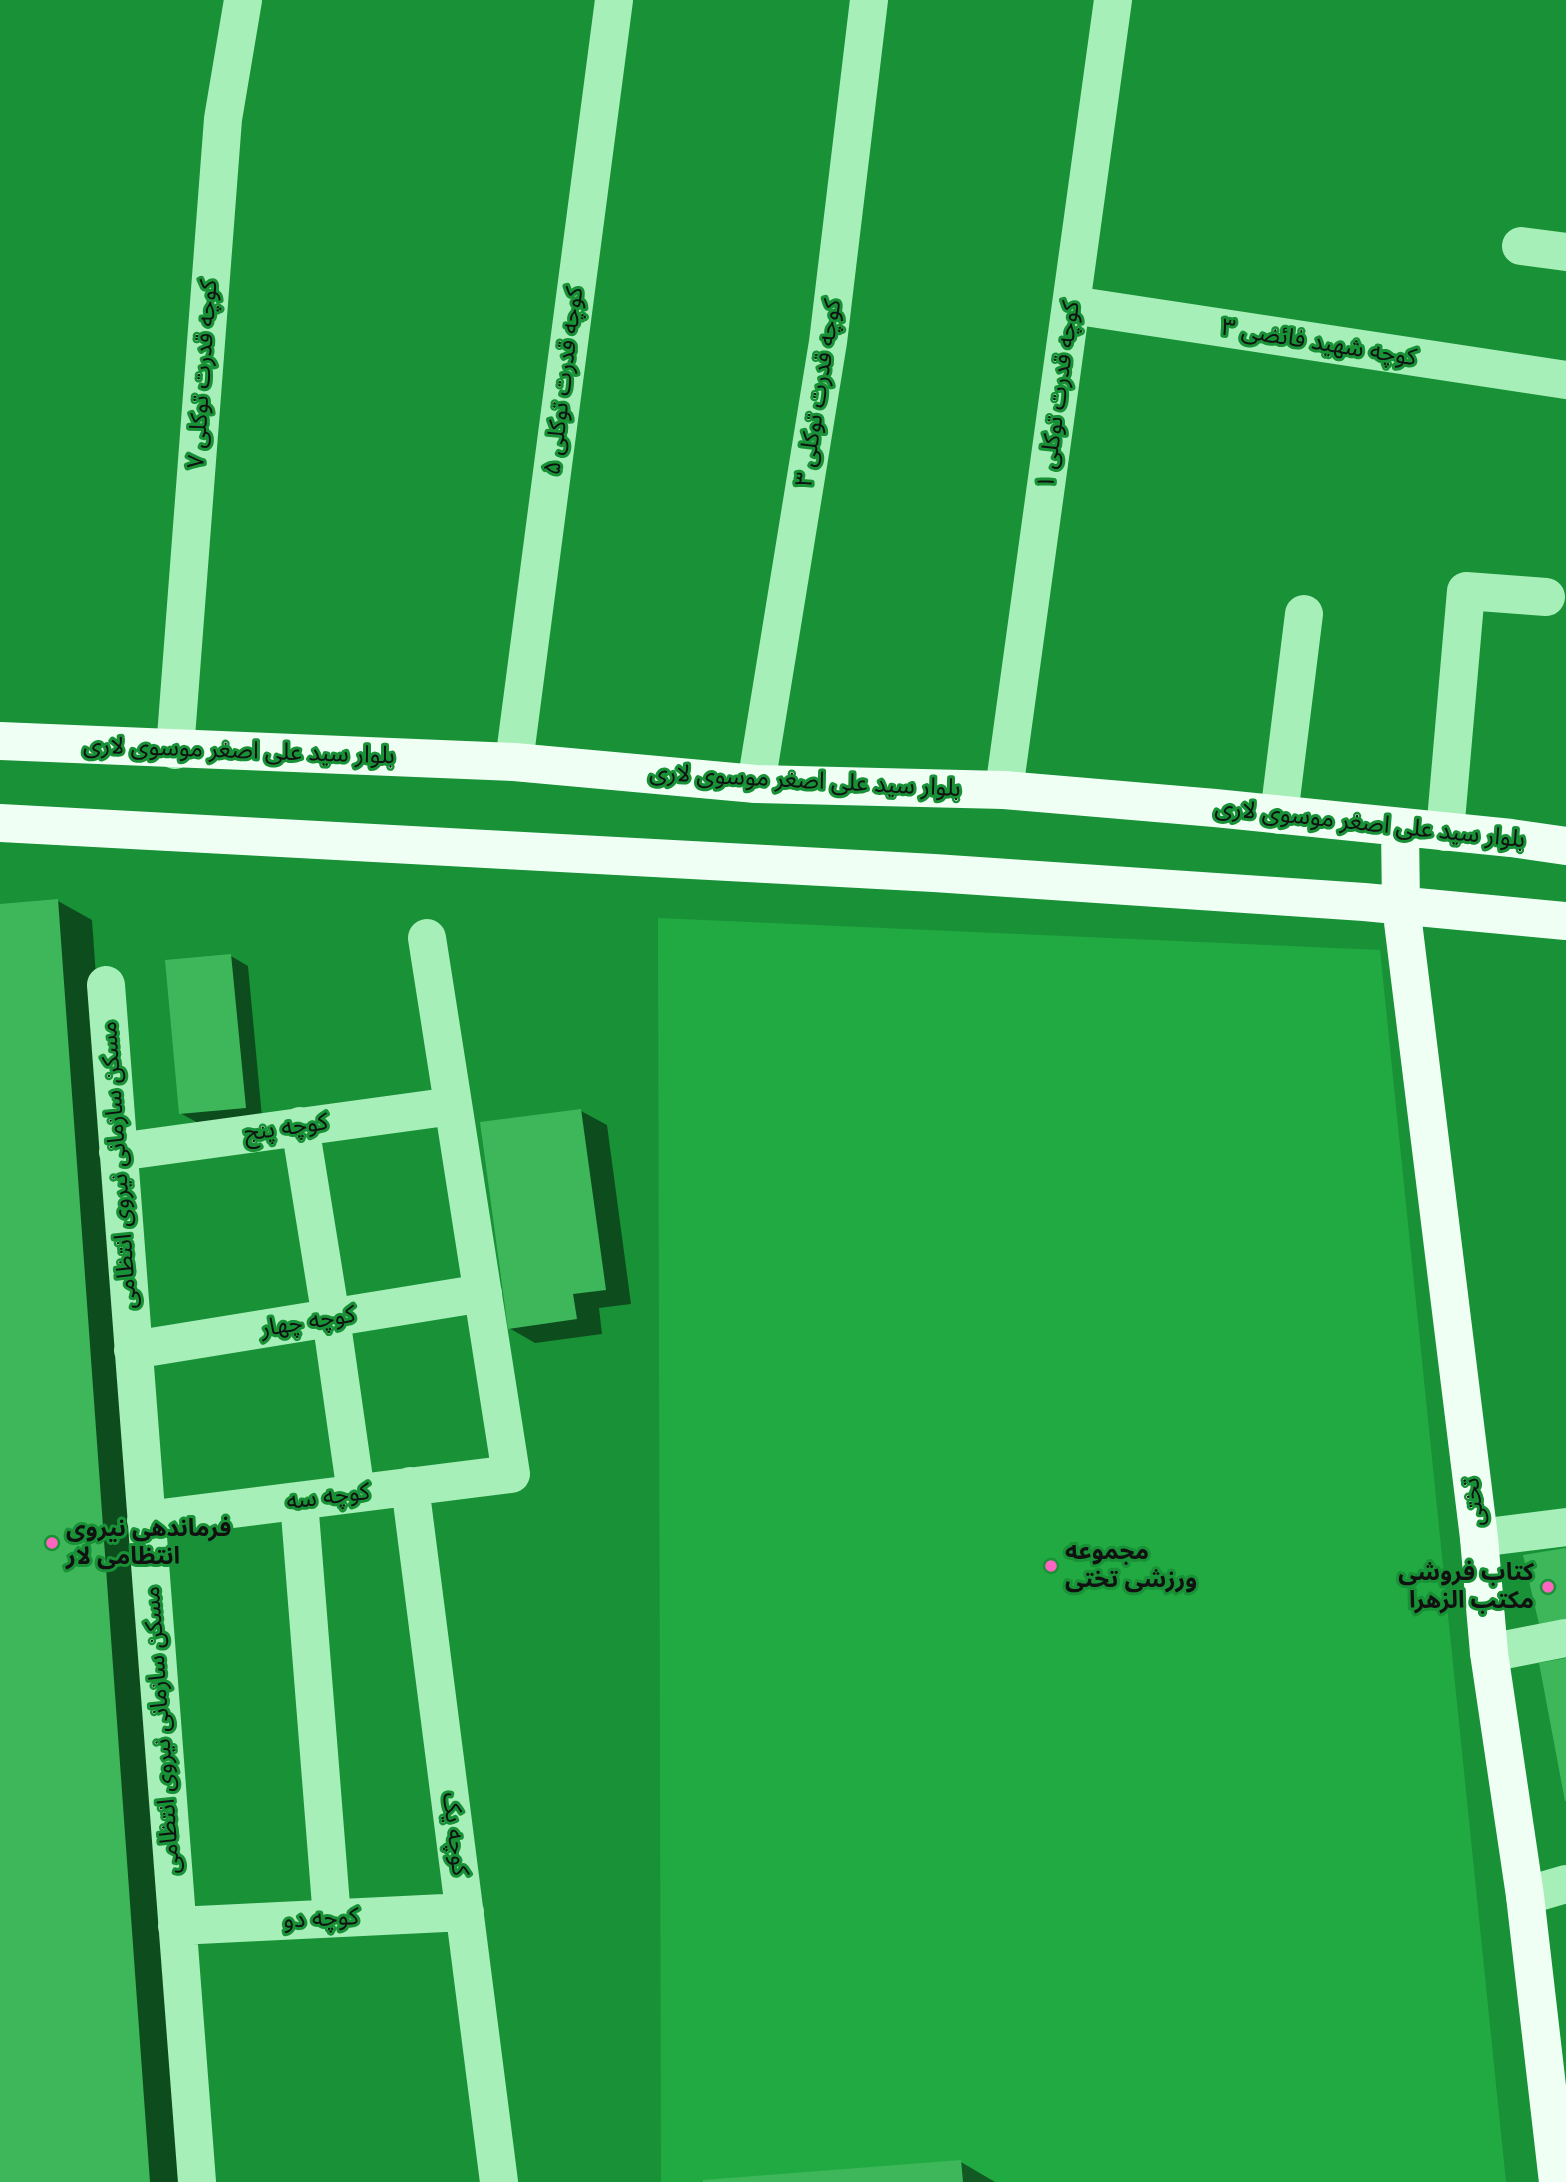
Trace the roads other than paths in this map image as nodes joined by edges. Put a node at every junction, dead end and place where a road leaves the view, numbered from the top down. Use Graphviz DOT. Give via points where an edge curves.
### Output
graph roads {
  1 [pos="243,0"];
  2 [pos="614,0"];
  3 [pos="869,0"];
  4 [pos="1113,0"];
  5 [pos="1521,246"];
  6 [pos="1566,252"];
  7 [pos="1072,305"];
  8 [pos="1566,380"];
  9 [pos="1546,597"];
  10 [pos="1304,614"];
  11 [pos="0,741"];
  12 [pos="175,750"];
  13 [pos="514,762"];
  14 [pos="756,784"];
  15 [pos="1004,790"];
  16 [pos="1279,815"];
  17 [pos="0,822"];
  18 [pos="1400,828"];
  19 [pos="1445,832"];
  20 [pos="1566,846"];
  21 [pos="1401,906"];
  22 [pos="1566,921"];
  23 [pos="427,938"];
  24 [pos="106,985"];
  25 [pos="453,1106"];
  26 [pos="300,1126"];
  27 [pos="118,1152"];
  28 [pos="483,1293"];
  29 [pos="331,1318"];
  30 [pos="133,1350"];
  31 [pos="410,1486"];
  32 [pos="356,1493"];
  33 [pos="299,1501"];
  34 [pos="146,1520"];
  35 [pos="1566,1527"];
  36 [pos="1479,1538"];
  37 [pos="1566,1638"];
  38 [pos="1489,1653"];
  39 [pos="1566,1884"];
  40 [pos="1525,1896"];
  41 [pos="465,1912"];
  42 [pos="332,1918"];
  43 [pos="177,1926"];
  44 [pos="197,2182"];
  45 [pos="499,2182"];
  46 [pos="1558,2182"];
  1 -- 12 [label="street, کوچه قدرت توکلی ۷" via="223,119"];
  2 -- 13 [label="street, کوچه قدرت توکلی ۵"];
  3 -- 14 [label="street, کوچه قدرت توکلی ۳" via="828,342"];
  4 -- 7 [label="street, کوچه قدرت توکلی ۱"];
  5 -- 6 [label="street"];
  7 -- 8 [label="street, کوچه شهید فائضی ۳"];
  7 -- 15 [label="street, کوچه قدرت توکلی ۱"];
  9 -- 19 [label="street" via="1466,591"];
  10 -- 16 [label="street"];
  11 -- 12 [label="main road, بلوار سید علی اصغر موسوی لاری"];
  12 -- 13 [label="main road, بلوار سید علی اصغر موسوی لاری"];
  13 -- 14 [label="main road, بلوار سید علی اصغر موسوی لاری"];
  14 -- 15 [label="main road, بلوار سید علی اصغر موسوی لاری"];
  15 -- 16 [label="main road, بلوار سید علی اصغر موسوی لاری"];
  16 -- 18 [label="main road, بلوار سید علی اصغر موسوی لاری"];
  17 -- 21 [label="main road" via="920,873"];
  18 -- 19 [label="main road, بلوار سید علی اصغر موسوی لاری"];
  18 -- 21 [label="main road, تختی"];
  19 -- 20 [label="main road, بلوار سید علی اصغر موسوی لاری"];
  21 -- 22 [label="main road"];
  21 -- 36 [label="main road, تختی"];
  23 -- 25 [label="street"];
  24 -- 27 [label="street, مسکن سازمانی نیروی انتظامی"];
  25 -- 26 [label="street, کوچه پنج"];
  25 -- 28 [label="street"];
  26 -- 27 [label="street, کوچه پنج"];
  26 -- 29 [label="street"];
  27 -- 30 [label="street, مسکن سازمانی نیروی انتظامی"];
  28 -- 29 [label="street, کوچه چهار"];
  28 -- 31 [label="street, کوچه سه" via="511,1474"];
  29 -- 30 [label="street, کوچه چهار"];
  29 -- 32 [label="street"];
  30 -- 34 [label="street, مسکن سازمانی نیروی انتظامی"];
  31 -- 32 [label="street, کوچه سه"];
  31 -- 41 [label="street, کوچه یک"];
  32 -- 33 [label="street, کوچه سه"];
  33 -- 34 [label="street, کوچه سه"];
  33 -- 42 [label="street"];
  34 -- 43 [label="street, مسکن سازمانی نیروی انتظامی"];
  35 -- 36 [label="street"];
  36 -- 38 [label="main road, تختی"];
  37 -- 38 [label="street"];
  38 -- 40 [label="main road, تختی"];
  39 -- 40 [label="street"];
  40 -- 46 [label="main road, تختی"];
  41 -- 42 [label="street, کوچه دو"];
  41 -- 45 [label="street, کوچه یک"];
  42 -- 43 [label="street, کوچه دو"];
  43 -- 44 [label="street, مسکن سازمانی نیروی انتظامی"];
}
